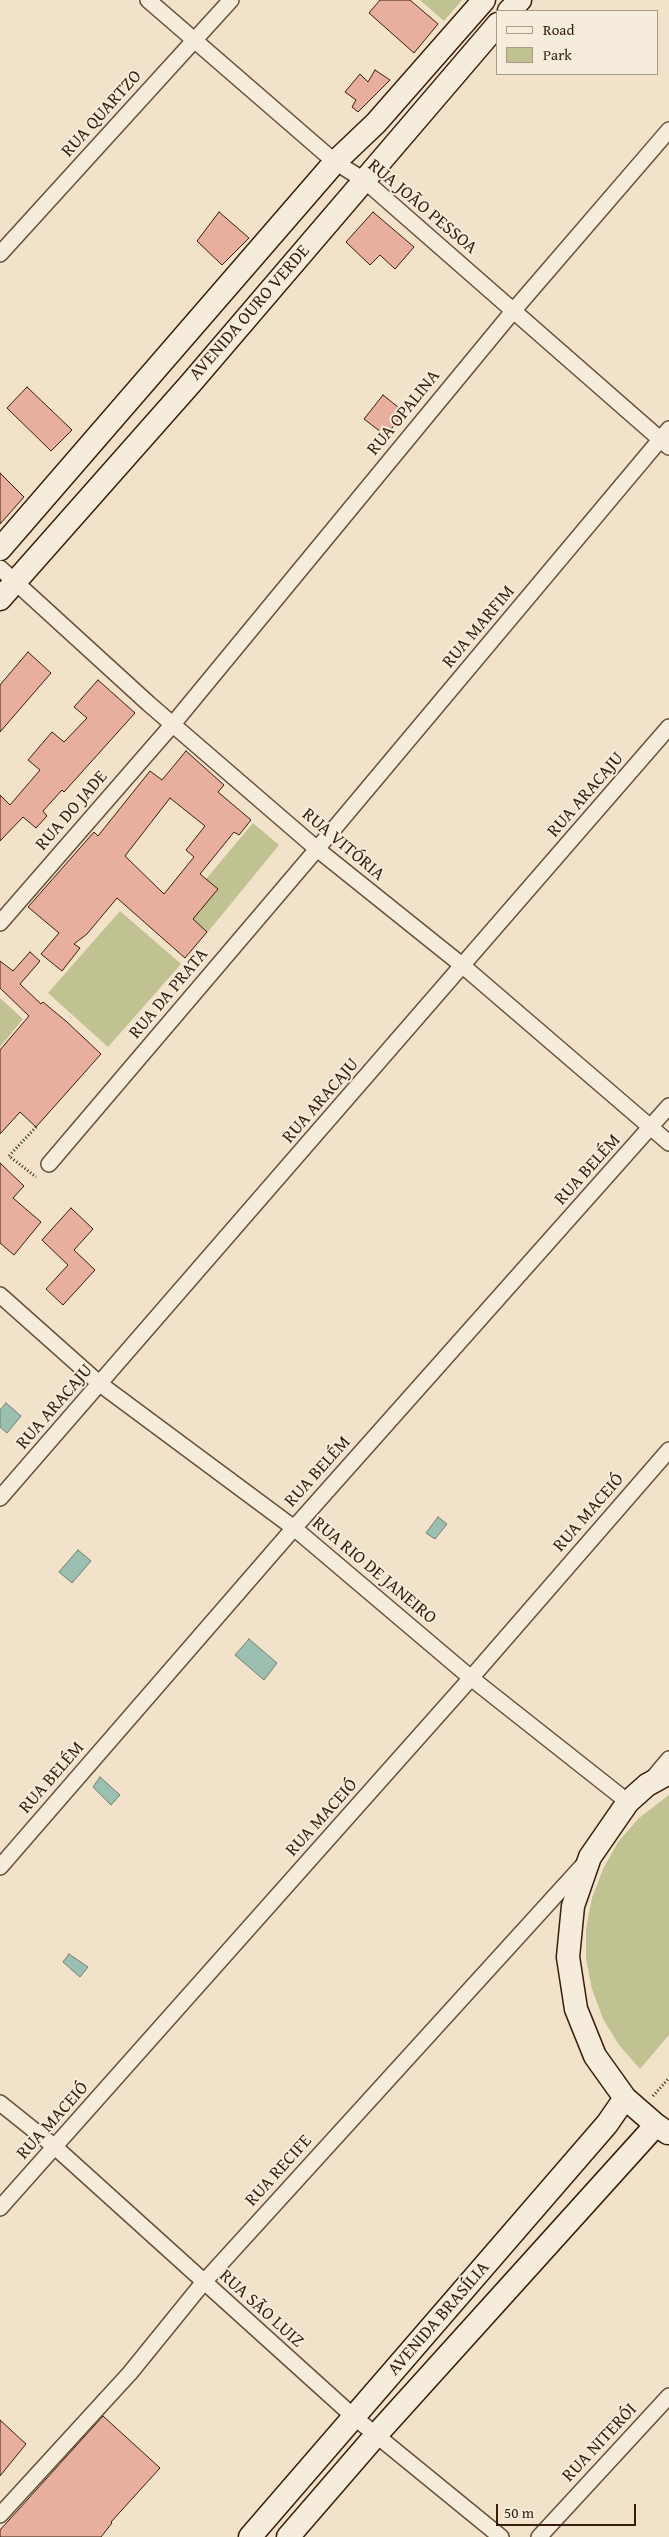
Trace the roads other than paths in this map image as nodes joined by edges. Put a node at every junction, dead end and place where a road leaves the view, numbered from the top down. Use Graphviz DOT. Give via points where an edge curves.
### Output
graph roads {
  1 [pos="148,0"];
  2 [pos="231,0"];
  3 [pos="484,0"];
  4 [pos="520,0"];
  5 [pos="510,10"];
  6 [pos="497,25"];
  7 [pos="194,40"];
  8 [pos="669,130"];
  9 [pos="335,162"];
  10 [pos="364,180"];
  11 [pos="0,254"];
  12 [pos="514,310"];
  13 [pos="666,438"];
  14 [pos="0,549"];
  15 [pos="8,575"];
  16 [pos="0,599"];
  17 [pos="173,724"];
  18 [pos="669,727"];
  19 [pos="317,849"];
  20 [pos="0,923"];
  21 [pos="463,966"];
  22 [pos="669,1106"];
  23 [pos="650,1128"];
  24 [pos="669,1143"];
  25 [pos="49,1164"];
  26 [pos="0,1295"];
  27 [pos="100,1384"];
  28 [pos="669,1450"];
  29 [pos="0,1498"];
  30 [pos="294,1528"];
  31 [pos="471,1678"];
  32 [pos="669,1759"];
  33 [pos="669,1773"];
  34 [pos="647,1785"];
  35 [pos="628,1802"];
  36 [pos="590,1857"];
  37 [pos="0,1867"];
  38 [pos="625,2098"];
  39 [pos="0,2103"];
  40 [pos="662,2129"];
  41 [pos="55,2147"];
  42 [pos="0,2208"];
  43 [pos="203,2283"];
  44 [pos="669,2396"];
  45 [pos="354,2417"];
  46 [pos="377,2434"];
  47 [pos="0,2515"];
  48 [pos="250,2537"];
  49 [pos="288,2537"];
  50 [pos="501,2537"];
  51 [pos="539,2537"];
  1 -- 7 [label="street, RUA JOÃO PESSOA"];
  2 -- 7 [label="street, RUA QUARTZO"];
  3 -- 9 [label="street, AVENIDA OURO VERDE" via="376,123"];
  4 -- 5 [label="street"];
  6 -- 10 [label="street, AVENIDA OURO VERDE"];
  7 -- 9 [label="street, RUA JOÃO PESSOA"];
  7 -- 11 [label="street, RUA QUARTZO"];
  8 -- 12 [label="street, RUA OPALINA"];
  9 -- 10 [label="street, RUA JOÃO PESSOA"];
  9 -- 14 [label="street, AVENIDA OURO VERDE"];
  10 -- 12 [label="street, RUA JOÃO PESSOA"];
  10 -- 15 [label="street, AVENIDA OURO VERDE" via="190,383"];
  12 -- 13 [label="street, RUA JOÃO PESSOA"];
  12 -- 17 [label="street, RUA OPALINA"];
  13 -- 19 [label="street, RUA MARFIM"];
  15 -- 16 [label="street, AVENIDA OURO VERDE"];
  15 -- 17 [label="street, RUA VITÓRIA"];
  17 -- 19 [label="street, RUA VITÓRIA"];
  17 -- 20 [label="street, RUA DO JADE"];
  18 -- 21 [label="street, RUA ARACAJU"];
  19 -- 21 [label="street, RUA VITÓRIA"];
  19 -- 25 [label="street, RUA DA PRATA"];
  21 -- 23 [label="street, RUA VITÓRIA"];
  21 -- 27 [label="street, RUA ARACAJU"];
  22 -- 23 [label="street, RUA BELÉM"];
  23 -- 24 [label="street, RUA VITÓRIA"];
  23 -- 30 [label="street, RUA BELÉM"];
  26 -- 27 [label="street, RUA RIO DE JANEIRO"];
  27 -- 29 [label="street, RUA ARACAJU"];
  27 -- 30 [label="street, RUA RIO DE JANEIRO"];
  28 -- 31 [label="street, RUA MACEIÓ"];
  30 -- 31 [label="street, RUA RIO DE JANEIRO"];
  30 -- 37 [label="street, RUA BELÉM"];
  31 -- 35 [label="street, RUA RIO DE JANEIRO"];
  31 -- 41 [label="street, RUA MACEIÓ"];
  32 -- 34 [label="street"];
  33 -- 34 [label="street"];
  34 -- 35 [label="street"];
  35 -- 36 [label="street"];
  36 -- 38 [label="street" via="573,1906 568,1957 576,2009 595,2056"];
  36 -- 43 [label="street, RUA RECIFE"];
  38 -- 40 [label="street"];
  38 -- 45 [label="street, AVENIDA BRASÍLIA" via="600,2132"];
  39 -- 41 [label="street, RUA SÃO LUIZ"];
  40 -- 46 [label="street, AVENIDA BRASÍLIA"];
  41 -- 42 [label="street, RUA MACEIÓ"];
  41 -- 43 [label="street, RUA SÃO LUIZ"];
  43 -- 45 [label="street, RUA SÃO LUIZ"];
  43 -- 47 [label="street, RUA RECIFE" via="130,2373"];
  44 -- 51 [label="street, RUA NITERÓI"];
  45 -- 46 [label="street, RUA SÃO LUIZ"];
  45 -- 48 [label="street, AVENIDA BRASÍLIA"];
  46 -- 49 [label="street, AVENIDA BRASÍLIA"];
  46 -- 50 [label="street, RUA SÃO LUIZ"];
}
